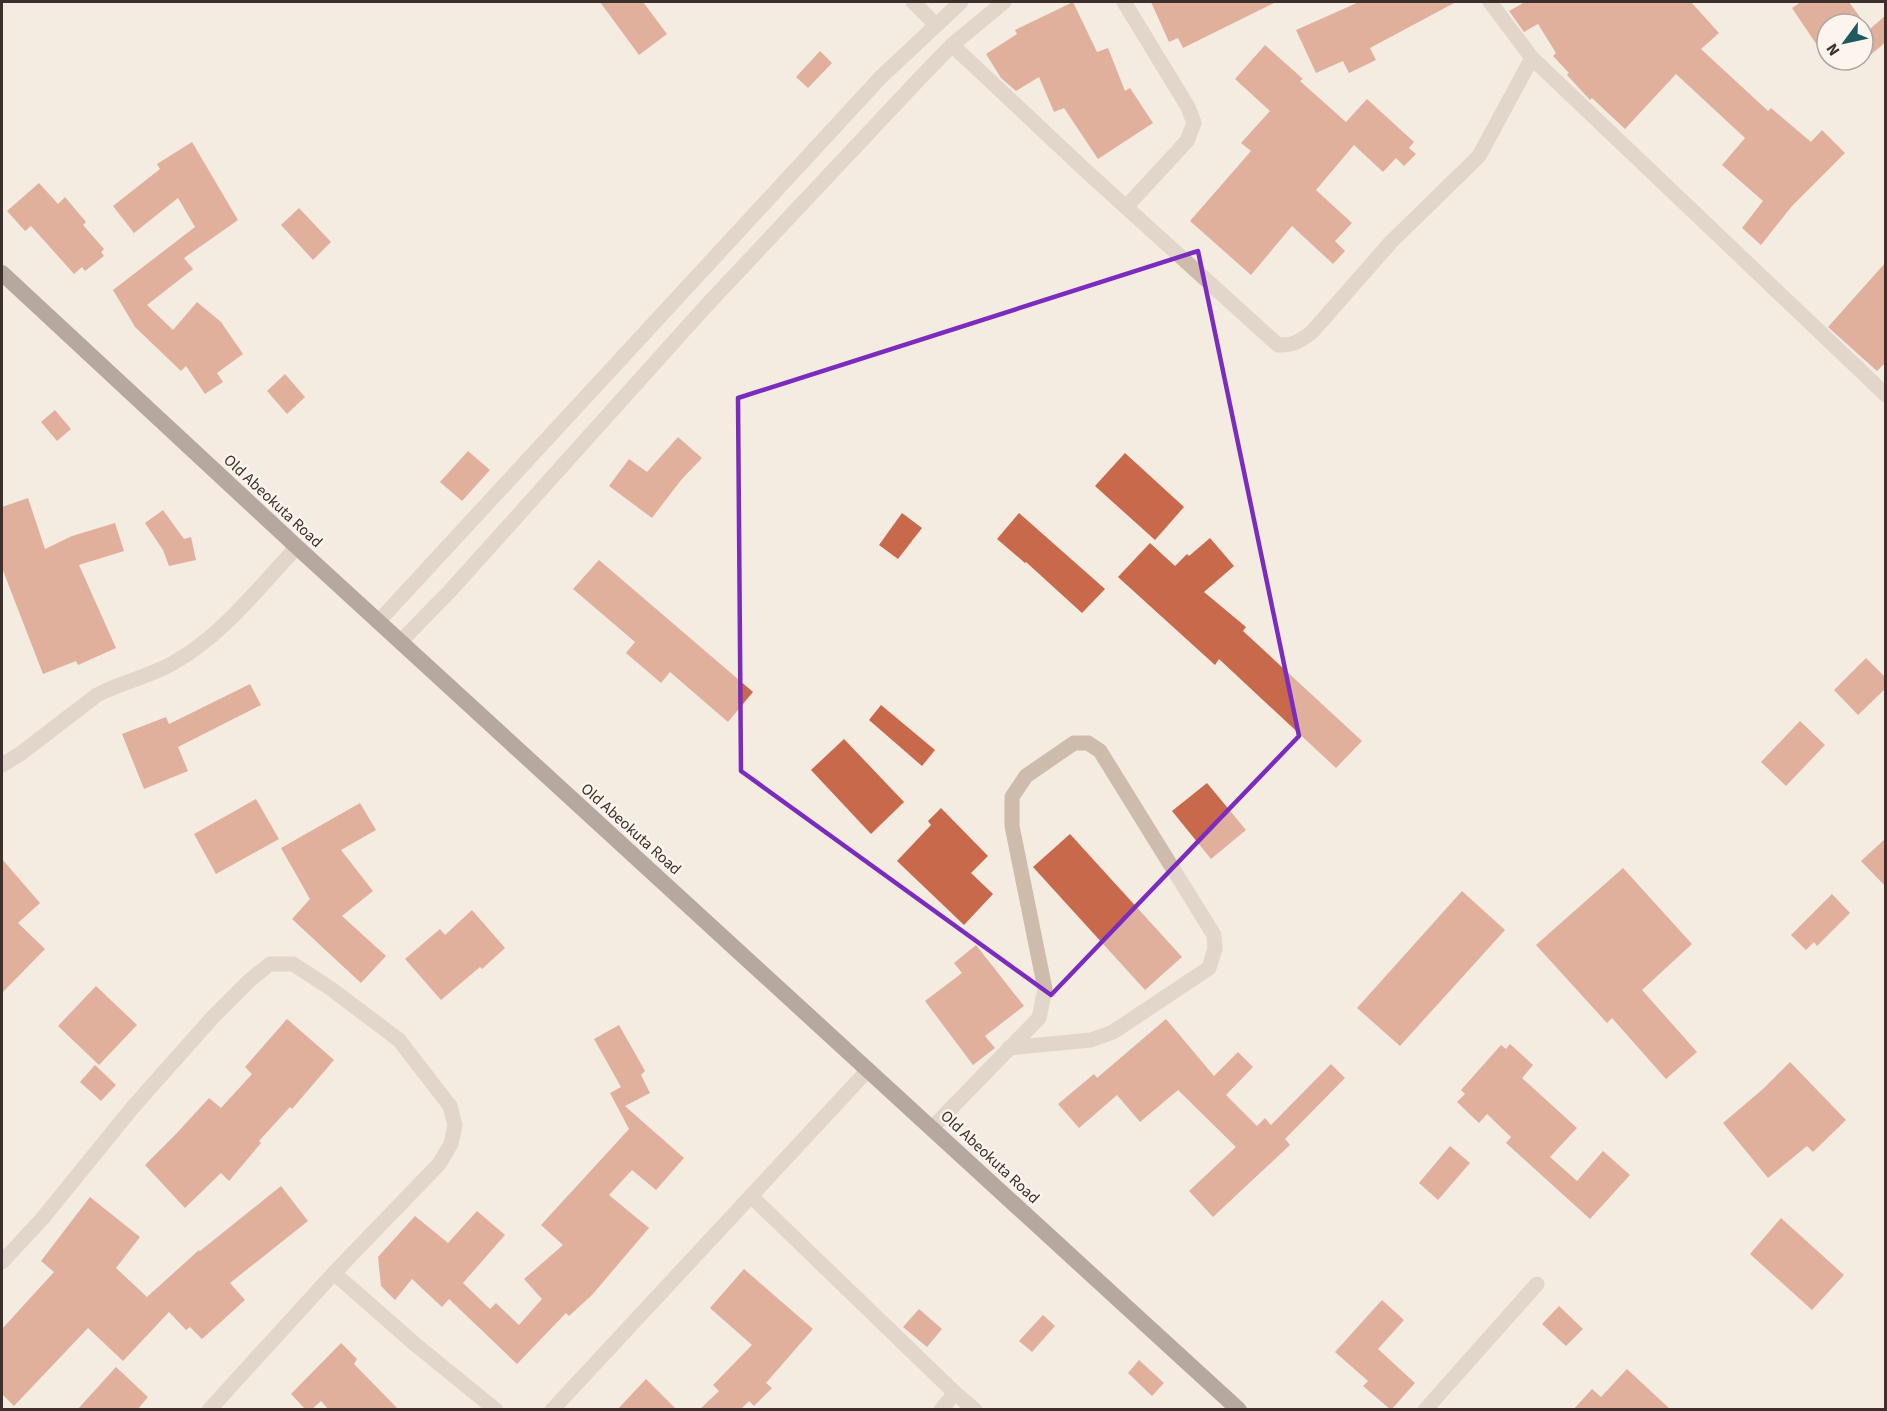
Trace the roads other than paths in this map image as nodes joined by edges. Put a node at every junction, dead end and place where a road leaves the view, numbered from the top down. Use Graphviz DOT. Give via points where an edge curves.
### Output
graph roads {
  1 [pos="914,2"];
  2 [pos="962,2"];
  3 [pos="1004,2"];
  4 [pos="1124,2"];
  5 [pos="1490,2"];
  6 [pos="935,24"];
  7 [pos="952,45"];
  8 [pos="1532,58"];
  9 [pos="1125,207"];
  10 [pos="2,273"];
  11 [pos="1886,395"];
  12 [pos="297,548"];
  13 [pos="378,622"];
  14 [pos="400,642"];
  15 [pos="2,765"];
  16 [pos="1009,1048"];
  17 [pos="868,1070"];
  18 [pos="932,1128"];
  19 [pos="752,1196"];
  20 [pos="2,1262"];
  21 [pos="334,1273"];
  22 [pos="1537,1284"];
  23 [pos="955,1393"];
  24 [pos="562,1406"];
  25 [pos="209,1410"];
  26 [pos="496,1410"];
  27 [pos="941,1410"];
  28 [pos="975,1410"];
  29 [pos="1239,1410"];
  30 [pos="1425,1410"];
  1 -- 6 [label="street"];
  2 -- 6 [label="street"];
  3 -- 7 [label="street"];
  4 -- 9 [label="street" via="1194,123 1187,141"];
  5 -- 8 [label="street"];
  6 -- 13 [label="street" via="880,77"];
  7 -- 9 [label="street"];
  7 -- 14 [label="street" via="705,307"];
  8 -- 9 [label="street" via="1479,156 1391,242 1298,343 1278,345"];
  8 -- 11 [label="street"];
  10 -- 12 [label="highway, Old Abeokuta Road"];
  12 -- 13 [label="highway, Old Abeokuta Road"];
  12 -- 15 [label="street" via="213,635 173,664 109,688"];
  13 -- 14 [label="highway, Old Abeokuta Road"];
  14 -- 17 [label="highway, Old Abeokuta Road"];
  16 -- 16 [label="street" via="1039,1018 1045,989 1012,826 1012,797 1026,776 1074,743 1088,743 1100,751 1214,935 1215,949 1209,968 1113,1032 1091,1040"];
  16 -- 18 [label="street"];
  17 -- 18 [label="highway, Old Abeokuta Road"];
  17 -- 19 [label="street"];
  18 -- 29 [label="highway, Old Abeokuta Road"];
  19 -- 23 [label="street"];
  19 -- 24 [label="street"];
  20 -- 21 [label="street" via="212,1018 270,964 293,964 399,1040 450,1106 455,1125 451,1144 440,1164"];
  21 -- 25 [label="street"];
  21 -- 26 [label="street"];
  22 -- 30 [label="street"];
  23 -- 27 [label="street"];
  23 -- 28 [label="street"];
}
